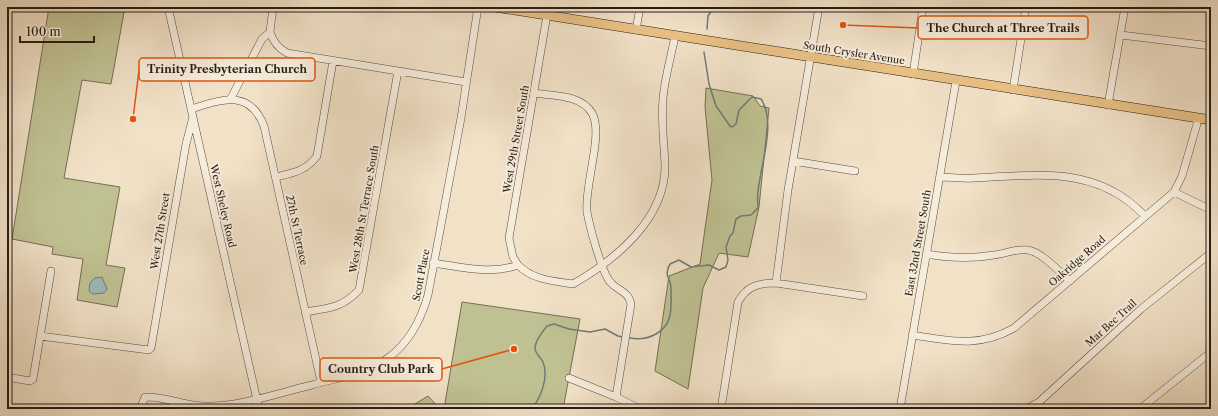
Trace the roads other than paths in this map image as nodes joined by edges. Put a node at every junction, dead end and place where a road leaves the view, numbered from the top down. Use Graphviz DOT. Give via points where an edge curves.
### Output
graph roads {
  1 [pos="8,7"];
  2 [pos="168,7"];
  3 [pos="273,7"];
  4 [pos="478,7"];
  5 [pos="495,7"];
  6 [pos="640,7"];
  7 [pos="819,7"];
  8 [pos="924,7"];
  9 [pos="1026,7"];
  10 [pos="1125,7"];
  11 [pos="7,12"];
  12 [pos="547,16"];
  13 [pos="636,30"];
  14 [pos="270,32"];
  15 [pos="1121,35"];
  16 [pos="675,36"];
  17 [pos="1211,46"];
  18 [pos="811,58"];
  19 [pos="333,61"];
  20 [pos="398,71"];
  21 [pos="913,74"];
  22 [pos="956,81"];
  23 [pos="466,82"];
  24 [pos="1013,90"];
  25 [pos="534,93"];
  26 [pos="231,98"];
  27 [pos="1108,105"];
  28 [pos="191,109"];
  29 [pos="193,116"];
  30 [pos="1197,118"];
  31 [pos="1211,120"];
  32 [pos="793,161"];
  33 [pos="855,171"];
  34 [pos="276,177"];
  35 [pos="940,177"];
  36 [pos="1174,192"];
  37 [pos="1211,210"];
  38 [pos="1145,216"];
  39 [pos="1211,253"];
  40 [pos="926,254"];
  41 [pos="433,263"];
  42 [pos="602,264"];
  43 [pos="518,265"];
  44 [pos="51,271"];
  45 [pos="1070,281"];
  46 [pos="776,283"];
  47 [pos="863,296"];
  48 [pos="305,312"];
  49 [pos="912,335"];
  50 [pos="40,336"];
  51 [pos="1211,352"];
  52 [pos="7,377"];
  53 [pos="569,378"];
  54 [pos="321,382"];
  55 [pos="616,397"];
  56 [pos="257,399"];
  57 [pos="140,409"];
  58 [pos="259,409"];
  59 [pos="640,409"];
  60 [pos="721,409"];
  61 [pos="900,409"];
  62 [pos="1026,409"];
  63 [pos="1140,409"];
  1 -- 11 [label="street"];
  2 -- 28 [label="street, West Sheley Road"];
  3 -- 14 [label="street"];
  4 -- 23 [label="street, Scott Place"];
  5 -- 12 [label="main road, South Crysler Avenue"];
  6 -- 13 [label="street"];
  7 -- 18 [label="street"];
  8 -- 21 [label="street"];
  9 -- 24 [label="street"];
  10 -- 15 [label="street"];
  12 -- 13 [label="main road, South Crysler Avenue"];
  12 -- 25 [label="street, West 29th Street South"];
  13 -- 16 [label="main road, South Crysler Avenue"];
  14 -- 19 [label="street" via="273,41 287,53"];
  14 -- 26 [label="street" via="262,39"];
  15 -- 17 [label="street"];
  15 -- 27 [label="street"];
  16 -- 18 [label="main road, South Crysler Avenue"];
  16 -- 42 [label="street" via="663,98 665,166 660,195 651,214 636,234 620,251"];
  18 -- 21 [label="main road, South Crysler Avenue"];
  18 -- 32 [label="street"];
  19 -- 20 [label="street"];
  19 -- 34 [label="street" via="317,156 304,169"];
  20 -- 23 [label="street"];
  20 -- 48 [label="street, West 28th St Terrace South" via="359,290 350,300 337,307"];
  21 -- 22 [label="main road, South Crysler Avenue"];
  22 -- 24 [label="main road, South Crysler Avenue"];
  22 -- 35 [label="street, East 32nd Street South"];
  23 -- 41 [label="street, Scott Place"];
  24 -- 27 [label="main road, South Crysler Avenue"];
  25 -- 42 [label="street" via="576,100 587,108 594,119 596,132 587,207"];
  25 -- 43 [label="street, West 29th Street South" via="509,238"];
  26 -- 28 [label="street"];
  26 -- 34 [label="street, 27th St Terrace" via="250,106 261,117"];
  27 -- 30 [label="main road, South Crysler Avenue"];
  28 -- 29 [label="street, West Sheley Road"];
  29 -- 50 [label="street, West 27th Street" via="149,350"];
  29 -- 56 [label="street, West Sheley Road"];
  30 -- 31 [label="main road, South Crysler Avenue"];
  30 -- 36 [label="street, Oakridge Road" via="1182,176"];
  32 -- 33 [label="street"];
  32 -- 46 [label="street"];
  34 -- 48 [label="street, 27th St Terrace"];
  35 -- 38 [label="street" via="973,179 1033,174 1078,179 1114,192"];
  35 -- 40 [label="street, East 32nd Street South"];
  36 -- 37 [label="street"];
  36 -- 38 [label="street, Oakridge Road"];
  38 -- 45 [label="street, Oakridge Road"];
  39 -- 62 [label="street, Mar Bec Trail" via="1141,309 1039,402"];
  40 -- 45 [label="street" via="970,258 1019,249 1028,250 1039,254"];
  40 -- 49 [label="street, East 32nd Street South"];
  41 -- 43 [label="street" via="493,271"];
  41 -- 54 [label="street, Scott Place" via="423,313 402,346 369,369"];
  42 -- 43 [label="street" via="573,284 536,278"];
  42 -- 55 [label="street" via="608,279 616,289 626,292 631,304"];
  44 -- 50 [label="street"];
  45 -- 49 [label="street, Oakridge Road" via="1014,328 993,338 964,342"];
  46 -- 47 [label="street"];
  46 -- 60 [label="street" via="752,285 738,302"];
  48 -- 54 [label="street, 27th St Terrace"];
  49 -- 61 [label="street, East 32nd Street South"];
  50 -- 52 [label="street" via="32,380"];
  51 -- 63 [label="street"];
  53 -- 55 [label="street"];
  54 -- 56 [label="street, Scott Place"];
  55 -- 59 [label="street"];
  56 -- 57 [label="street, Scott Place" via="206,407 156,396 145,397"];
  56 -- 58 [label="street, West Sheley Road"];
}
